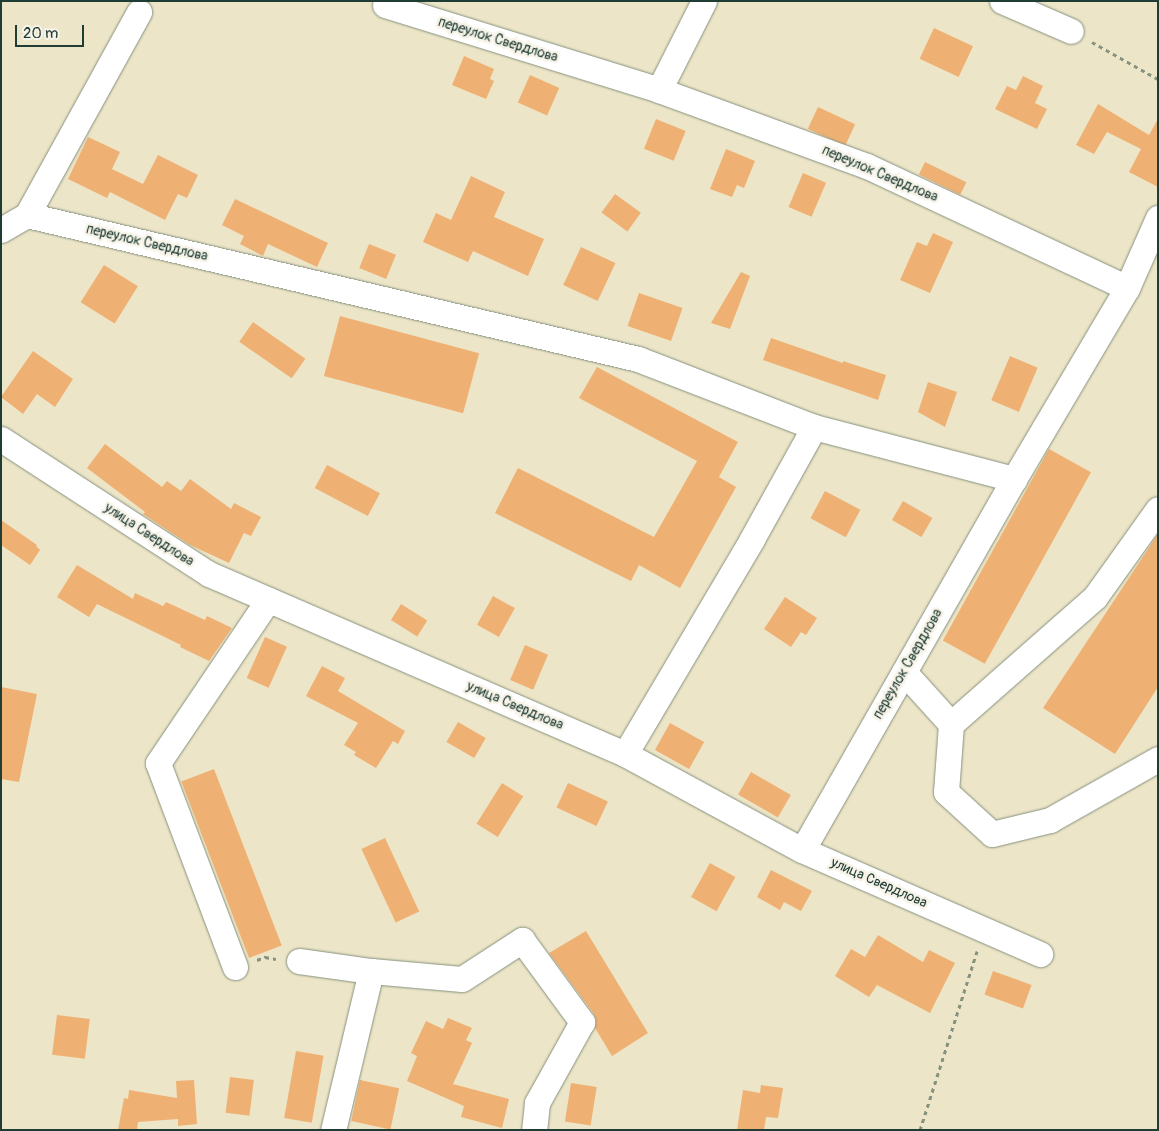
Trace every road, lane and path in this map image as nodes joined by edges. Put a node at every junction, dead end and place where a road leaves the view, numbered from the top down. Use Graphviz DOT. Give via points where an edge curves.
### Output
graph roads {
  1 [pos="704,1"];
  2 [pos="1002,1"];
  3 [pos="385,5"];
  4 [pos="139,12"];
  5 [pos="1072,31"];
  6 [pos="1158,79"];
  7 [pos="659,90"];
  8 [pos="27,215"];
  9 [pos="1158,218"];
  10 [pos="1,230"];
  11 [pos="1127,288"];
  12 [pos="814,427"];
  13 [pos="1,439"];
  14 [pos="1014,479"];
  15 [pos="1158,510"];
  16 [pos="268,600"];
  17 [pos="904,672"];
  18 [pos="951,724"];
  19 [pos="625,754"];
  20 [pos="1158,759"];
  21 [pos="802,850"];
  22 [pos="984,929"];
  23 [pos="1040,954"];
  24 [pos="299,961"];
  25 [pos="235,967"];
  26 [pos="371,972"];
  27 [pos="333,1130"];
  28 [pos="534,1130"];
  29 [pos="920,1130"];
  1 -- 7 [label="street"];
  2 -- 5 [label="street"];
  3 -- 7 [label="street, переулок Свердлова"];
  4 -- 8 [label="street"];
  5 -- 6 [label="path"];
  7 -- 11 [label="street, переулок Свердлова" via="866,166"];
  8 -- 10 [label="street"];
  8 -- 12 [label="street, переулок Свердлова" via="638,359"];
  9 -- 11 [label="street"];
  11 -- 14 [label="street, переулок Свердлова"];
  12 -- 14 [label="street, переулок Свердлова"];
  12 -- 19 [label="street"];
  13 -- 16 [label="street, улица Свердлова" via="209,574"];
  14 -- 17 [label="street, переулок Свердлова"];
  15 -- 18 [label="street" via="1095,597"];
  16 -- 19 [label="street, улица Свердлова"];
  16 -- 25 [label="street" via="158,763"];
  17 -- 18 [label="street"];
  17 -- 21 [label="street, переулок Свердлова"];
  18 -- 20 [label="street" via="946,792 992,834 1050,820"];
  19 -- 21 [label="street, улица Свердлова"];
  21 -- 22 [label="street, улица Свердлова"];
  22 -- 23 [label="street, улица Свердлова"];
  22 -- 29 [label="path"];
  24 -- 25 [label="path" via="265,958"];
  24 -- 26 [label="street"];
  26 -- 27 [label="street"];
  26 -- 28 [label="street" via="462,979 522,940 582,1022 537,1103"];
}
